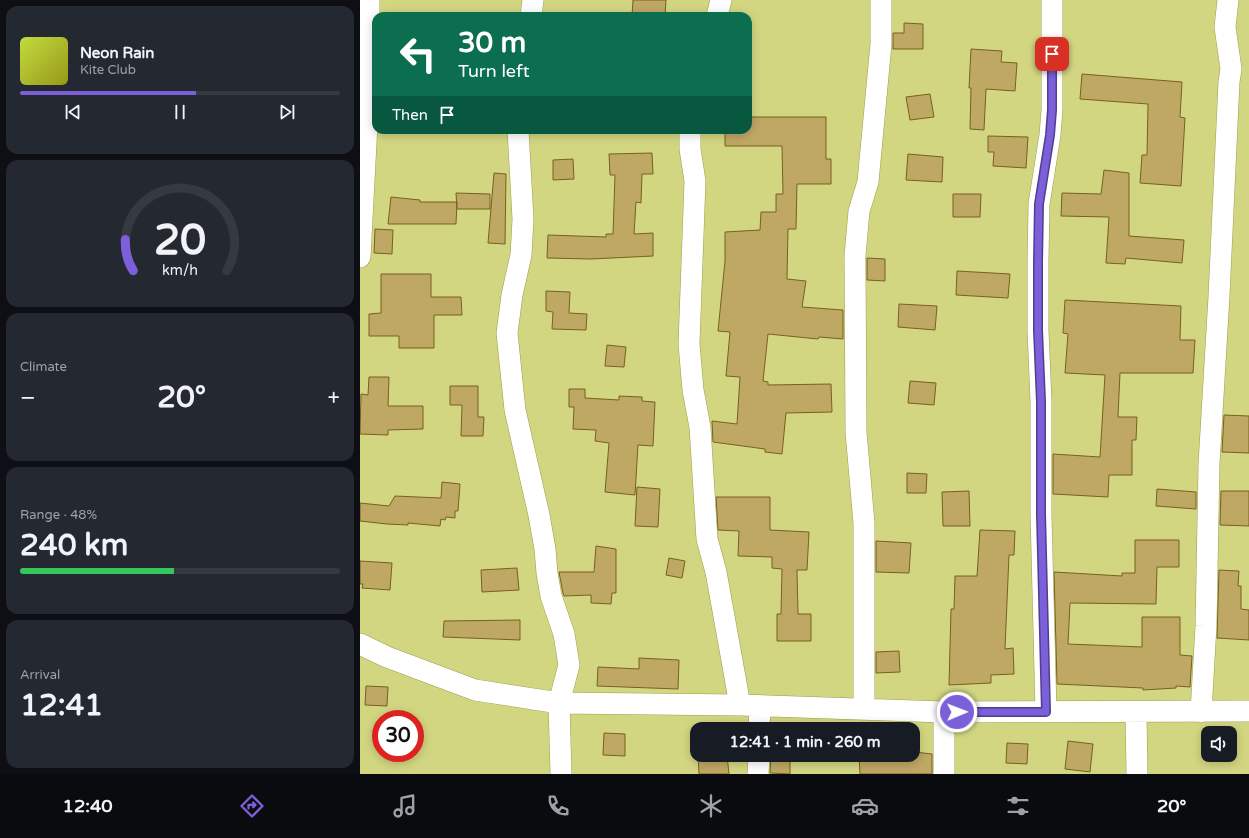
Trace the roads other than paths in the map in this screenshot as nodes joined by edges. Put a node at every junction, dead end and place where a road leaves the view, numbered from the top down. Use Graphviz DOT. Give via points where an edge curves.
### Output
graph roads {
  1 [pos="369,0"];
  2 [pos="533,0"];
  3 [pos="720,0"];
  4 [pos="881,0"];
  5 [pos="1052,0"];
  6 [pos="1228,0"];
  7 [pos="532,12"];
  8 [pos="718,12"];
  9 [pos="518,134"];
  10 [pos="690,134"];
  11 [pos="360,256"];
  12 [pos="360,644"];
  13 [pos="560,703"];
  14 [pos="750,705"];
  15 [pos="864,708"];
  16 [pos="1249,711"];
  17 [pos="944,712"];
  18 [pos="1046,712"];
  19 [pos="1201,712"];
  20 [pos="1136,713"];
  21 [pos="756,722"];
  22 [pos="759,762"];
  23 [pos="561,774"];
  24 [pos="758,774"];
  25 [pos="944,774"];
  26 [pos="1137,774"];
  1 -- 11 [label="street" via="369,86"];
  2 -- 7 [label="street"];
  3 -- 8 [label="street"];
  4 -- 15 [label="street" via="880,44 868,182 859,211 855,256 856,432 864,523"];
  5 -- 18 [label="street" via="1052,110 1039,204 1038,262"];
  6 -- 19 [label="street" via="1226,27 1231,69 1209,464 1206,626"];
  9 -- 13 [label="street" via="523,219 522,255 512,295 507,333 515,410 546,549 550,596 564,634 569,665"];
  10 -- 14 [label="street" via="695,181 689,344 693,390 700,427 707,539"];
  12 -- 13 [label="street" via="387,657 475,690"];
  13 -- 14 [label="street"];
  13 -- 23 [label="street"];
  14 -- 15 [label="street"];
  14 -- 21 [label="street"];
  15 -- 17 [label="street"];
  16 -- 19 [label="street"];
  17 -- 18 [label="street"];
  17 -- 25 [label="street"];
  18 -- 20 [label="street"];
  19 -- 20 [label="street"];
  20 -- 26 [label="street"];
  22 -- 24 [label="street"];
}
